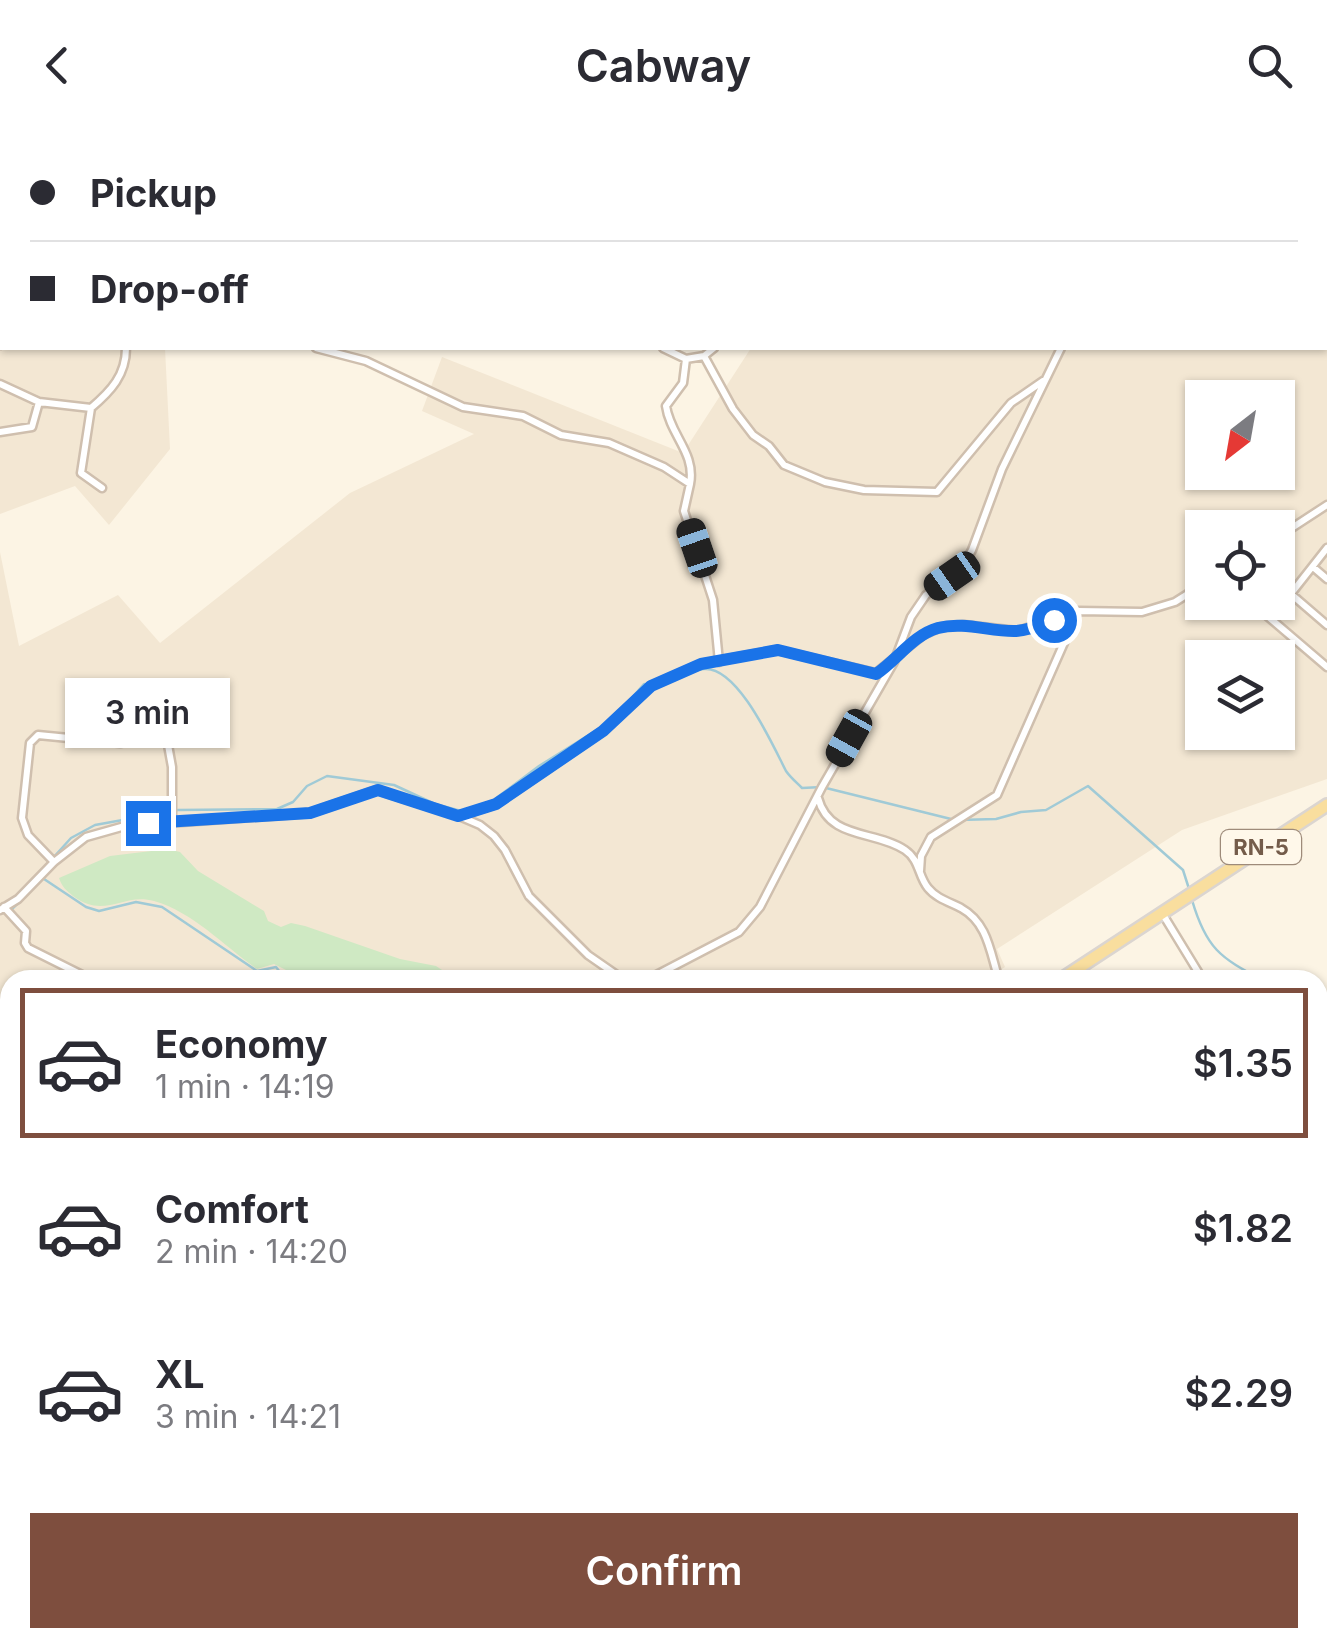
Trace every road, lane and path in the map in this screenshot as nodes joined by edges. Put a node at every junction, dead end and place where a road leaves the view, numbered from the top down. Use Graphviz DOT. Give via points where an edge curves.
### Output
graph roads {
  1 [pos="126,350"];
  2 [pos="324,350"];
  3 [pos="668,350"];
  4 [pos="712,350"];
  5 [pos="1060,350"];
  6 [pos="704,356"];
  7 [pos="686,359"];
  8 [pos="1044,380"];
  9 [pos="0,384"];
  10 [pos="39,402"];
  11 [pos="91,408"];
  12 [pos="0,432"];
  13 [pos="690,484"];
  14 [pos="102,488"];
  15 [pos="1327,505"];
  16 [pos="1295,525"];
  17 [pos="1327,548"];
  18 [pos="1312,567"];
  19 [pos="1327,579"];
  20 [pos="1295,589"];
  21 [pos="1185,596"];
  22 [pos="1295,597"];
  23 [pos="1078,610"];
  24 [pos="1272,620"];
  25 [pos="1327,624"];
  26 [pos="719,662"];
  27 [pos="894,662"];
  28 [pos="1327,666"];
  29 [pos="818,797"];
  30 [pos="1327,805"];
  31 [pos="458,816"];
  32 [pos="172,821"];
  33 [pos="54,862"];
  34 [pos="920,870"];
  35 [pos="2,909"];
  36 [pos="1161,912"];
  37 [pos="72,970"];
  38 [pos="610,970"];
  39 [pos="666,970"];
  40 [pos="995,970"];
  41 [pos="1075,970"];
  42 [pos="1197,970"];
  1 -- 11 [label="street" via="124,370"];
  2 -- 13 [label="street" via="366,361 464,407 522,416 560,435 610,443"];
  3 -- 7 [label="street"];
  4 -- 6 [label="street"];
  5 -- 8 [label="street"];
  6 -- 7 [label="street"];
  6 -- 8 [label="street" via="752,435 784,465 864,490 937,492 1012,402"];
  7 -- 13 [label="street" via="683,383 666,406 693,468"];
  8 -- 27 [label="street" via="972,550 926,595"];
  9 -- 10 [label="street"];
  10 -- 11 [label="street"];
  10 -- 12 [label="street" via="32,427"];
  11 -- 14 [label="street" via="80,473"];
  13 -- 26 [label="street" via="684,511 713,600"];
  15 -- 16 [label="street"];
  17 -- 18 [label="street"];
  18 -- 19 [label="street"];
  18 -- 20 [label="street"];
  21 -- 23 [label="street" via="1142,612"];
  22 -- 25 [label="street"];
  23 -- 27 [label="street" via="1018,631 941,627"];
  23 -- 34 [label="street" via="997,795 931,837"];
  24 -- 28 [label="street"];
  26 -- 27 [label="street" via="778,650 876,674"];
  26 -- 31 [label="street" via="651,686 578,750 496,804"];
  27 -- 29 [label="street"];
  29 -- 34 [label="street" via="834,826 901,847"];
  29 -- 39 [label="street" via="748,924"];
  30 -- 36 [label="main road, RN-5"];
  31 -- 32 [label="street" via="378,790 310,813"];
  31 -- 38 [label="street" via="494,836 528,896"];
  32 -- 33 [label="street" via="86,836"];
  32 -- 33 [label="street" via="166,734 120,743 38,735 30,743 22,818 28,835"];
  33 -- 35 [label="street"];
  34 -- 40 [label="street" via="936,896 983,927"];
  35 -- 37 [label="street" via="26,931 28,948"];
  36 -- 41 [label="main road, RN-5"];
  36 -- 42 [label="street"];
}
